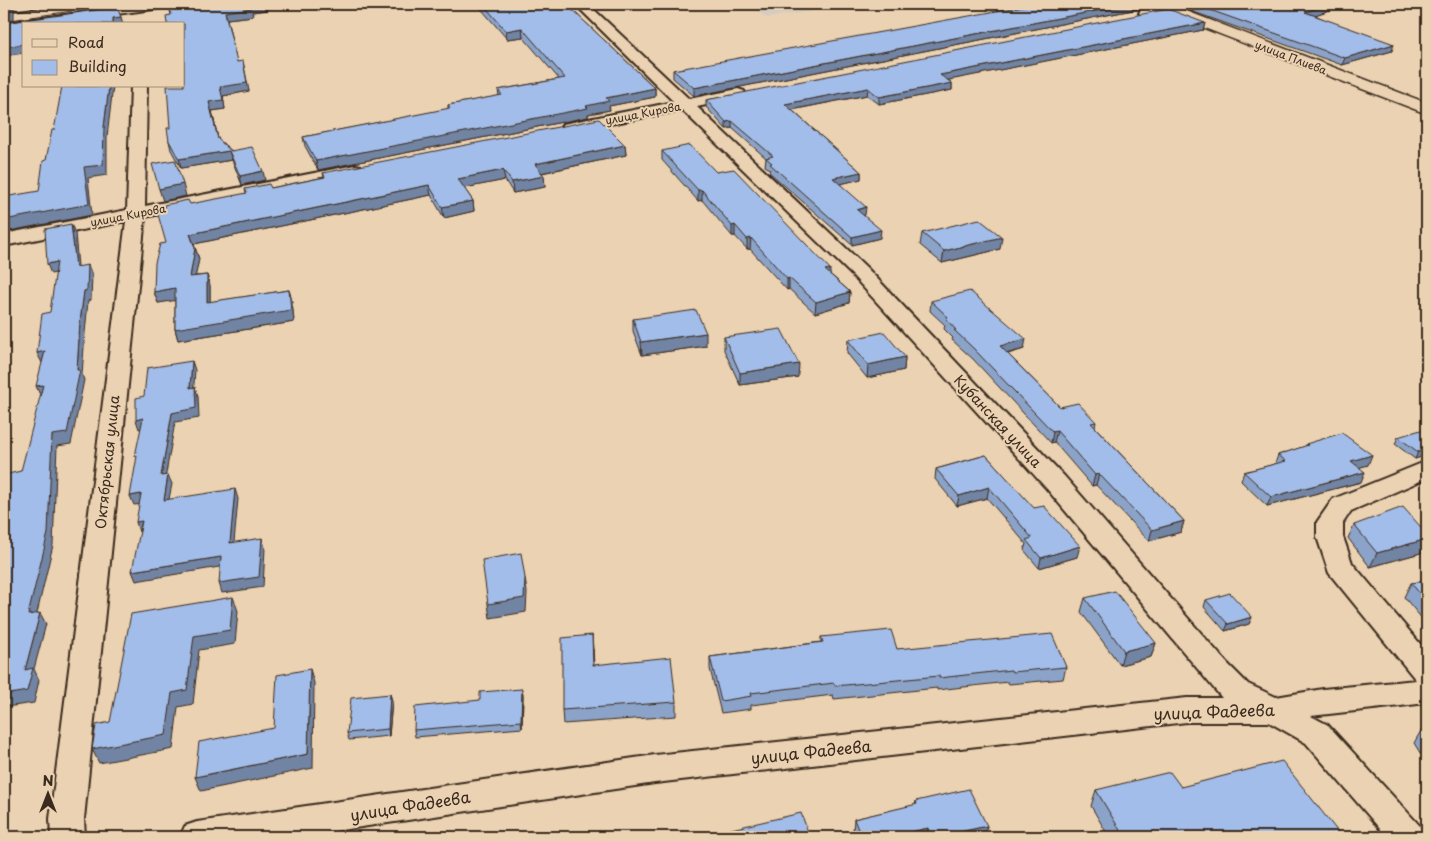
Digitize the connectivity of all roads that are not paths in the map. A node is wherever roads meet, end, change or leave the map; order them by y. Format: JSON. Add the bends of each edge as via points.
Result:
{"nodes":[{"id":1,"x":101,"y":4,"type":"edge"},
{"id":2,"x":161,"y":4,"type":"edge"},
{"id":3,"x":581,"y":4,"type":"edge"},
{"id":4,"x":1194,"y":4,"type":"edge"},
{"id":5,"x":146,"y":5,"type":"edge"},
{"id":6,"x":1162,"y":6,"type":"edge"},
{"id":7,"x":1130,"y":16,"type":"edge"},
{"id":8,"x":4,"y":17,"type":"edge"},
{"id":9,"x":31,"y":22,"type":"edge"},
{"id":10,"x":143,"y":22,"type":"edge"},
{"id":11,"x":22,"y":23,"type":"edge"},
{"id":12,"x":4,"y":26,"type":"edge"},
{"id":13,"x":139,"y":88,"type":"edge"},
{"id":14,"x":754,"y":91,"type":"edge"},
{"id":15,"x":686,"y":104,"type":"junction"},
{"id":16,"x":1427,"y":109,"type":"edge"},
{"id":17,"x":551,"y":131,"type":"edge"},
{"id":18,"x":368,"y":167,"type":"edge"},
{"id":19,"x":136,"y":213,"type":"junction"},
{"id":20,"x":4,"y":240,"type":"edge"},
{"id":21,"x":1427,"y":469,"type":"edge"},
{"id":22,"x":1427,"y":672,"type":"edge"},
{"id":23,"x":1427,"y":691,"type":"edge"},
{"id":24,"x":1274,"y":710,"type":"junction"},
{"id":25,"x":68,"y":837,"type":"edge"},
{"id":26,"x":197,"y":837,"type":"edge"},
{"id":27,"x":1408,"y":837,"type":"edge"}],
"edges":[{"from":1,"to":8,"type":"street"},
{"from":2,"to":5,"type":"street"},
{"from":3,"to":15,"type":"street","name":"Кубанская улица"},
{"from":4,"to":6,"type":"street"},
{"from":5,"to":9,"type":"street"},
{"from":5,"to":10,"type":"street"},
{"from":6,"to":7,"type":"street"},
{"from":6,"to":16,"type":"street","name":"улица Плиева"},
{"from":11,"to":12,"type":"street"},
{"from":13,"to":19,"type":"street","name":"Октябрьская улица"},
{"from":14,"to":15,"type":"street","name":"улица Кирова"},
{"from":15,"to":17,"type":"street","name":"улица Кирова"},
{"from":15,"to":24,"type":"street","name":"Кубанская улица","via":[[866,279],[1056,483],[1237,693]]},
{"from":18,"to":19,"type":"street","name":"улица Кирова"},
{"from":19,"to":20,"type":"street","name":"улица Кирова"},
{"from":19,"to":25,"type":"street","name":"Октябрьская улица","via":[[67,819]]},
{"from":21,"to":22,"type":"street","via":[[1342,505],[1330,522],[1330,537],[1339,566]]},
{"from":23,"to":24,"type":"street","name":"улица Фадеева","via":[[1323,701]]},
{"from":24,"to":26,"type":"street","name":"улица Фадеева","via":[[1187,710],[655,768]]},
{"from":24,"to":27,"type":"street","name":"Кубанская улица","via":[[1317,734]]}]}
